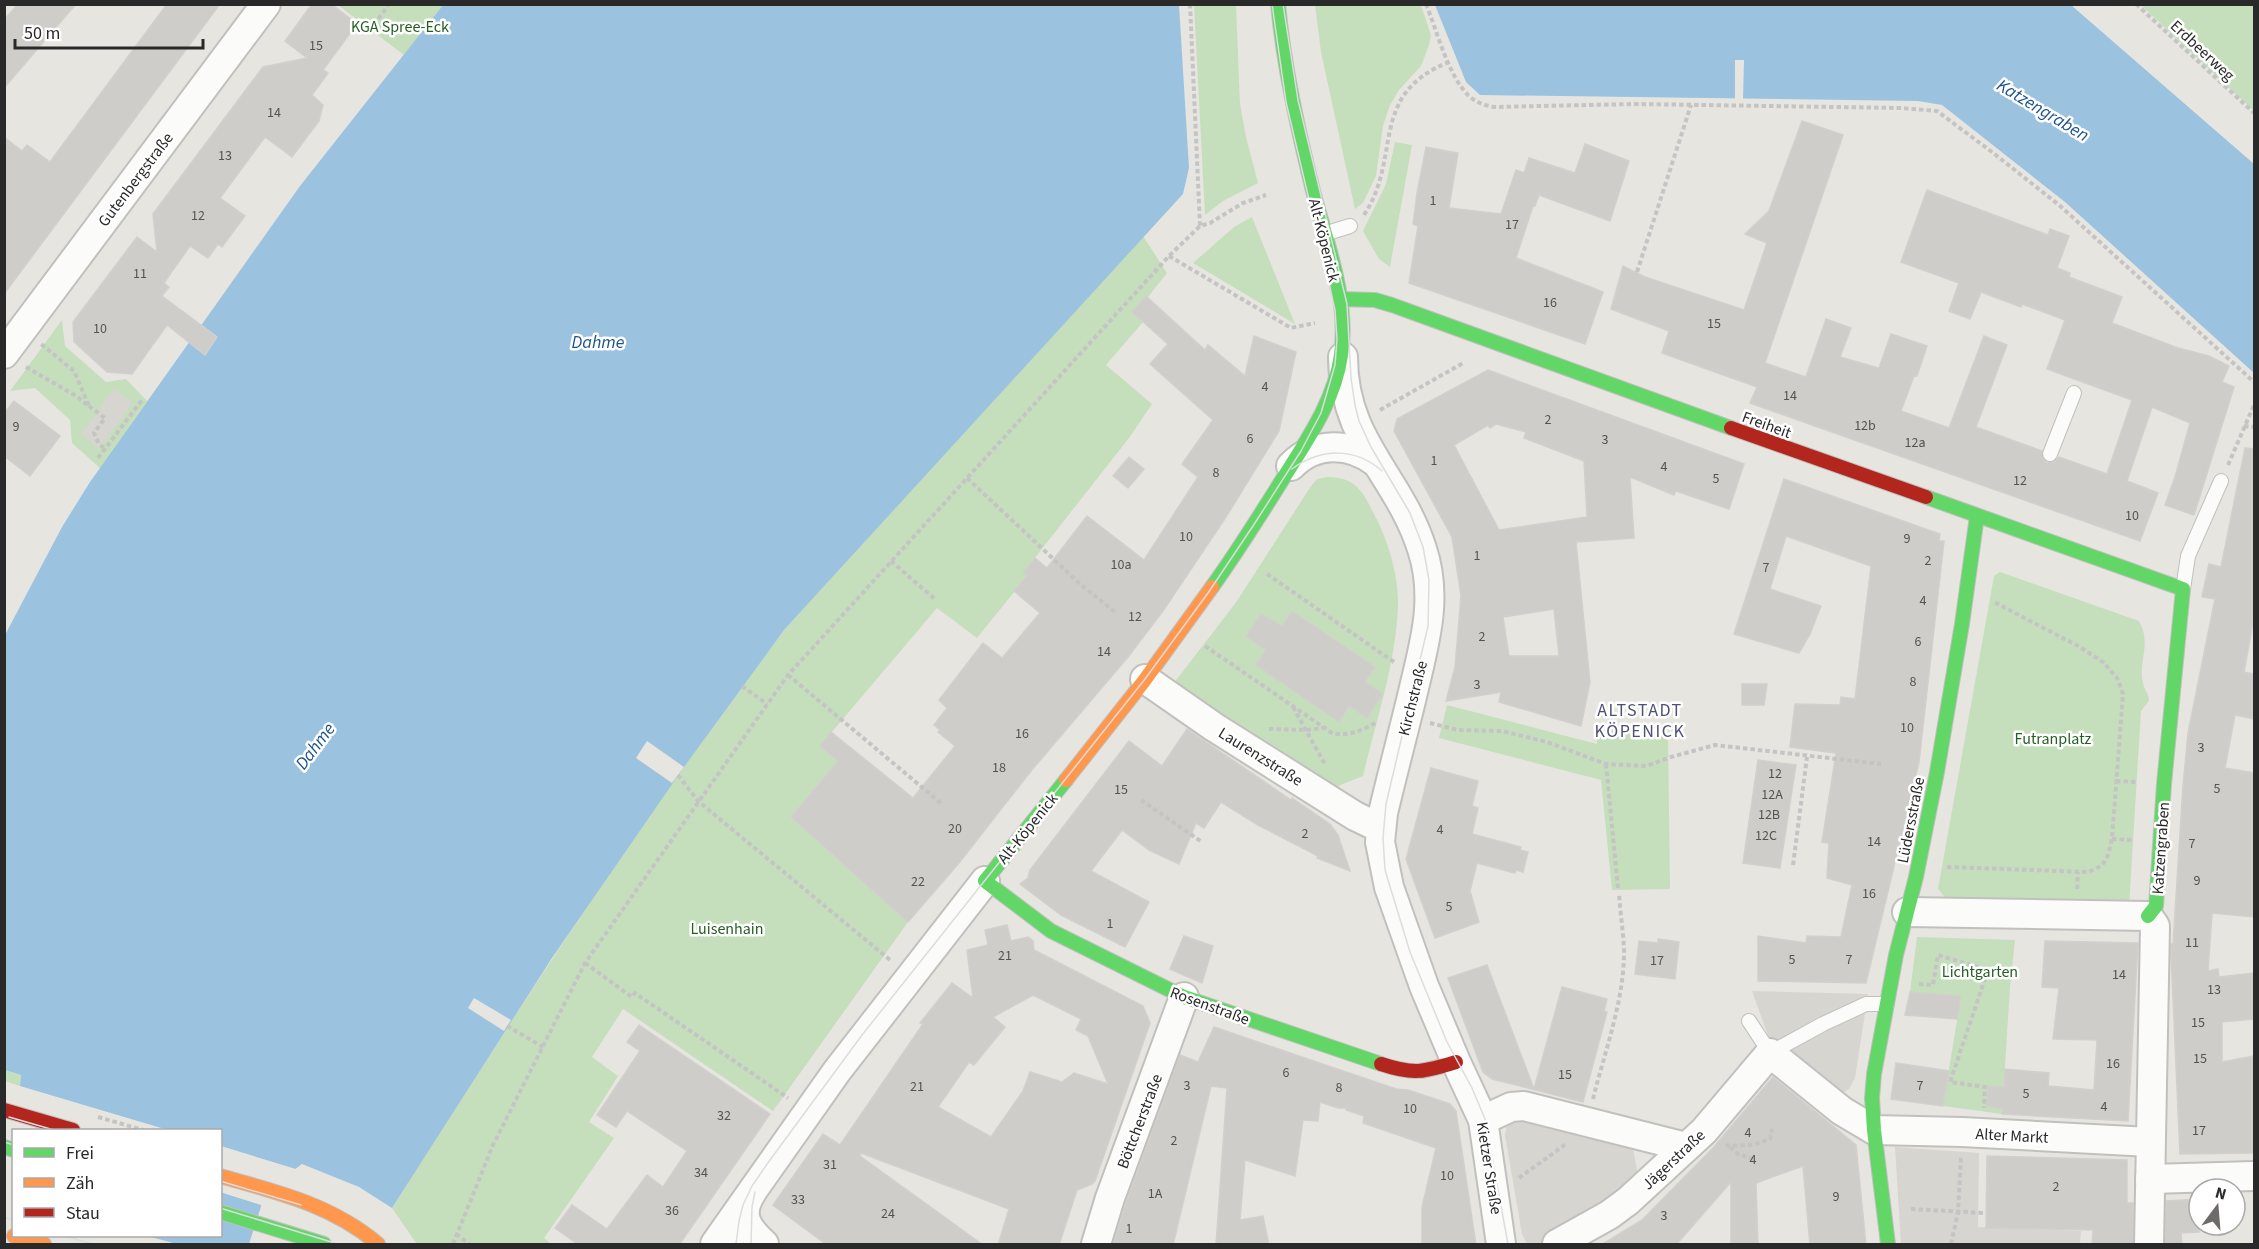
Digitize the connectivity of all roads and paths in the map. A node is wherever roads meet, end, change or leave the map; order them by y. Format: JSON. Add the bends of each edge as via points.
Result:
{"nodes":[{"id":1,"x":266,"y":4,"type":"edge"},
{"id":2,"x":388,"y":4,"type":"edge"},
{"id":3,"x":1190,"y":4,"type":"edge"},
{"id":4,"x":1278,"y":4,"type":"edge"},
{"id":5,"x":1426,"y":4,"type":"edge"},
{"id":6,"x":2136,"y":4,"type":"edge"},
{"id":7,"x":374,"y":25,"type":"dead end"},
{"id":8,"x":1449,"y":62,"type":"junction"},
{"id":9,"x":1691,"y":105,"type":"junction"},
{"id":10,"x":2254,"y":113,"type":"edge"},
{"id":11,"x":1266,"y":195,"type":"dead end"},
{"id":12,"x":1200,"y":226,"type":"junction"},
{"id":13,"x":1350,"y":226,"type":"joint"},
{"id":14,"x":1324,"y":234,"type":"junction"},
{"id":15,"x":1169,"y":256,"type":"junction"},
{"id":16,"x":1637,"y":272,"type":"dead end"},
{"id":17,"x":1340,"y":299,"type":"junction"},
{"id":18,"x":24,"y":330,"type":"junction"},
{"id":19,"x":1343,"y":339,"type":"junction"},
{"id":20,"x":1500,"y":343,"type":"junction"},
{"id":21,"x":4,"y":354,"type":"edge"},
{"id":22,"x":2254,"y":382,"type":"edge"},
{"id":23,"x":2074,"y":393,"type":"dead end"},
{"id":24,"x":142,"y":400,"type":"dead end"},
{"id":25,"x":2254,"y":405,"type":"edge"},
{"id":26,"x":89,"y":406,"type":"junction"},
{"id":27,"x":1355,"y":424,"type":"junction"},
{"id":28,"x":2244,"y":426,"type":"junction"},
{"id":29,"x":2254,"y":427,"type":"edge"},
{"id":30,"x":105,"y":449,"type":"junction"},
{"id":31,"x":2050,"y":454,"type":"dead end"},
{"id":32,"x":98,"y":458,"type":"dead end"},
{"id":33,"x":1377,"y":463,"type":"junction"},
{"id":34,"x":1291,"y":466,"type":"junction"},
{"id":35,"x":967,"y":478,"type":"junction"},
{"id":36,"x":2221,"y":481,"type":"joint"},
{"id":37,"x":1977,"y":516,"type":"junction"},
{"id":38,"x":891,"y":561,"type":"junction"},
{"id":39,"x":1267,"y":574,"type":"dead end"},
{"id":40,"x":1967,"y":588,"type":"junction"},
{"id":41,"x":2183,"y":589,"type":"junction"},
{"id":42,"x":936,"y":600,"type":"dead end"},
{"id":43,"x":1115,"y":612,"type":"dead end"},
{"id":44,"x":1204,"y":646,"type":"dead end"},
{"id":45,"x":1397,"y":664,"type":"dead end"},
{"id":46,"x":788,"y":675,"type":"junction"},
{"id":47,"x":1145,"y":679,"type":"junction"},
{"id":48,"x":742,"y":686,"type":"dead end"},
{"id":49,"x":767,"y":704,"type":"junction"},
{"id":50,"x":1293,"y":706,"type":"junction"},
{"id":51,"x":1396,"y":717,"type":"junction"},
{"id":52,"x":1807,"y":757,"type":"junction"},
{"id":53,"x":1606,"y":764,"type":"junction"},
{"id":54,"x":1881,"y":764,"type":"dead end"},
{"id":55,"x":1327,"y":768,"type":"dead end"},
{"id":56,"x":678,"y":776,"type":"dead end"},
{"id":57,"x":1141,"y":800,"type":"dead end"},
{"id":58,"x":698,"y":801,"type":"junction"},
{"id":59,"x":942,"y":804,"type":"dead end"},
{"id":60,"x":1380,"y":828,"type":"junction"},
{"id":61,"x":1202,"y":842,"type":"dead end"},
{"id":62,"x":1793,"y":865,"type":"dead end"},
{"id":63,"x":1917,"y":866,"type":"junction"},
{"id":64,"x":985,"y":881,"type":"junction"},
{"id":65,"x":1907,"y":912,"type":"junction"},
{"id":66,"x":2148,"y":916,"type":"junction"},
{"id":67,"x":585,"y":963,"type":"junction"},
{"id":68,"x":909,"y":976,"type":"junction"},
{"id":69,"x":1910,"y":983,"type":"dead end"},
{"id":70,"x":1184,"y":997,"type":"junction"},
{"id":71,"x":1887,"y":1004,"type":"junction"},
{"id":72,"x":1749,"y":1021,"type":"dead end"},
{"id":73,"x":507,"y":1026,"type":"dead end"},
{"id":74,"x":543,"y":1047,"type":"junction"},
{"id":75,"x":1770,"y":1053,"type":"junction"},
{"id":76,"x":1456,"y":1062,"type":"junction"},
{"id":77,"x":8,"y":1111,"type":"edge"},
{"id":78,"x":807,"y":1112,"type":"junction"},
{"id":79,"x":1484,"y":1120,"type":"junction"},
{"id":80,"x":1587,"y":1122,"type":"junction"},
{"id":81,"x":1707,"y":1128,"type":"junction"},
{"id":82,"x":66,"y":1129,"type":"edge"},
{"id":83,"x":1772,"y":1129,"type":"dead end"},
{"id":84,"x":1874,"y":1130,"type":"junction"},
{"id":85,"x":1973,"y":1132,"type":"junction"},
{"id":86,"x":2150,"y":1142,"type":"junction"},
{"id":87,"x":1729,"y":1146,"type":"junction"},
{"id":88,"x":1686,"y":1147,"type":"junction"},
{"id":89,"x":1753,"y":1159,"type":"dead end"},
{"id":90,"x":2254,"y":1176,"type":"edge"},
{"id":91,"x":222,"y":1177,"type":"edge"},
{"id":92,"x":2150,"y":1179,"type":"junction"},
{"id":93,"x":756,"y":1185,"type":"junction"},
{"id":94,"x":1493,"y":1186,"type":"junction"},
{"id":95,"x":1883,"y":1209,"type":"junction"},
{"id":96,"x":1958,"y":1212,"type":"junction"},
{"id":97,"x":222,"y":1213,"type":"edge"},
{"id":98,"x":1985,"y":1213,"type":"dead end"},
{"id":99,"x":456,"y":1234,"type":"junction"},
{"id":100,"x":20,"y":1237,"type":"edge"},
{"id":101,"x":44,"y":1245,"type":"edge"},
{"id":102,"x":324,"y":1245,"type":"edge"},
{"id":103,"x":378,"y":1245,"type":"edge"},
{"id":104,"x":453,"y":1245,"type":"edge"},
{"id":105,"x":469,"y":1245,"type":"edge"},
{"id":106,"x":715,"y":1245,"type":"edge"},
{"id":107,"x":736,"y":1245,"type":"edge"},
{"id":108,"x":764,"y":1245,"type":"edge"},
{"id":109,"x":1096,"y":1245,"type":"edge"},
{"id":110,"x":1501,"y":1245,"type":"edge"},
{"id":111,"x":1557,"y":1245,"type":"edge"},
{"id":112,"x":1888,"y":1245,"type":"edge"},
{"id":113,"x":1951,"y":1245,"type":"edge"},
{"id":114,"x":2149,"y":1245,"type":"edge"}],
"edges":[{"from":1,"to":18,"type":"street","name":"Gutenbergstraße"},
{"from":2,"to":7,"type":"path"},
{"from":3,"to":12,"type":"path"},
{"from":4,"to":14,"type":"street","name":"Alt-Köpenick","via":[[1285,71]]},
{"from":5,"to":8,"type":"path"},
{"from":6,"to":10,"type":"path","name":"Erdbeerweg"},
{"from":8,"to":9,"type":"path","via":[[1469,96],[1494,107]]},
{"from":8,"to":13,"type":"path","via":[[1413,82],[1402,96],[1388,132],[1382,176],[1373,201],[1360,220]]},
{"from":9,"to":16,"type":"path"},
{"from":9,"to":22,"type":"path","via":[[1937,111],[2059,205]]},
{"from":11,"to":12,"type":"path"},
{"from":12,"to":15,"type":"path"},
{"from":13,"to":14,"type":"lane"},
{"from":14,"to":17,"type":"street","name":"Alt-Köpenick"},
{"from":15,"to":17,"type":"path","via":[[1291,328],[1314,324]]},
{"from":15,"to":35,"type":"path"},
{"from":17,"to":19,"type":"street","name":"Alt-Köpenick"},
{"from":17,"to":20,"type":"street","name":"Freiheit","via":[[1383,302]]},
{"from":18,"to":21,"type":"street","name":"Gutenbergstraße"},
{"from":18,"to":26,"type":"path","via":[[74,371]]},
{"from":19,"to":27,"type":"street","name":"Kirchstraße","via":[[1344,382]]},
{"from":19,"to":34,"type":"street","name":"Alt-Köpenick","via":[[1339,367],[1327,400]]},
{"from":20,"to":27,"type":"path"},
{"from":20,"to":37,"type":"street","name":"Freiheit"},
{"from":21,"to":26,"type":"path"},
{"from":23,"to":31,"type":"lane"},
{"from":24,"to":30,"type":"path"},
{"from":25,"to":28,"type":"path"},
{"from":26,"to":30,"type":"path","via":[[105,418],[94,433]]},
{"from":27,"to":33,"type":"street","name":"Kirchstraße"},
{"from":28,"to":29,"type":"path"},
{"from":28,"to":36,"type":"path"},
{"from":30,"to":32,"type":"path"},
{"from":33,"to":34,"type":"street","name":"Alt-Köpenick","via":[[1354,450],[1332,447],[1303,455]]},
{"from":33,"to":51,"type":"street","name":"Kirchstraße","via":[[1412,522],[1429,580],[1428,626]]},
{"from":34,"to":47,"type":"street","name":"Alt-Köpenick","via":[[1208,593]]},
{"from":35,"to":38,"type":"path"},
{"from":35,"to":43,"type":"path"},
{"from":36,"to":41,"type":"lane","via":[[2188,556]]},
{"from":37,"to":40,"type":"street","name":"Lüdersstraße"},
{"from":37,"to":41,"type":"street","name":"Freiheit"},
{"from":38,"to":42,"type":"path"},
{"from":38,"to":46,"type":"path"},
{"from":39,"to":45,"type":"path"},
{"from":40,"to":63,"type":"street","name":"Lüdersstraße","via":[[1937,772]]},
{"from":40,"to":63,"type":"path","via":[[2078,646],[2103,663],[2116,678],[2123,694],[2112,839],[2101,868],[2088,872]]},
{"from":41,"to":66,"type":"street","name":"Katzengraben","via":[[2156,906]]},
{"from":44,"to":50,"type":"path"},
{"from":46,"to":49,"type":"path"},
{"from":46,"to":59,"type":"path"},
{"from":47,"to":60,"type":"street","name":"Laurenzstraße","via":[[1214,727]]},
{"from":47,"to":64,"type":"street","name":"Alt-Köpenick"},
{"from":48,"to":49,"type":"path"},
{"from":49,"to":58,"type":"path"},
{"from":50,"to":51,"type":"path","via":[[1332,733],[1343,736]]},
{"from":50,"to":55,"type":"path"},
{"from":51,"to":53,"type":"path","via":[[1458,730],[1502,730]]},
{"from":51,"to":60,"type":"street","name":"Kirchstraße"},
{"from":52,"to":53,"type":"path","via":[[1715,745],[1646,766]]},
{"from":52,"to":54,"type":"path"},
{"from":52,"to":62,"type":"path"},
{"from":53,"to":80,"type":"path","via":[[1624,950],[1617,1004]]},
{"from":56,"to":58,"type":"path"},
{"from":57,"to":61,"type":"path"},
{"from":58,"to":67,"type":"path"},
{"from":58,"to":68,"type":"path"},
{"from":60,"to":76,"type":"street","name":"Kirchstraße","via":[[1389,887],[1410,952]]},
{"from":63,"to":65,"type":"street","name":"Lüdersstraße"},
{"from":64,"to":68,"type":"street","name":"Alt-Köpenick"},
{"from":64,"to":70,"type":"street","name":"Rosenstraße","via":[[1051,931]]},
{"from":65,"to":66,"type":"street"},
{"from":65,"to":71,"type":"street","name":"Lüdersstraße"},
{"from":66,"to":86,"type":"street","name":"Katzengraben","via":[[2156,926]]},
{"from":67,"to":74,"type":"path"},
{"from":67,"to":78,"type":"path"},
{"from":68,"to":78,"type":"street","name":"Alt-Köpenick"},
{"from":69,"to":85,"type":"path","via":[[1933,985],[1938,955],[1988,970],[1950,1082],[1985,1087]]},
{"from":70,"to":76,"type":"street","name":"Rosenstraße","via":[[1402,1071],[1425,1072]]},
{"from":70,"to":109,"type":"street","name":"Böttcherstraße"},
{"from":71,"to":75,"type":"lane","via":[[1866,1004]]},
{"from":71,"to":84,"type":"street","name":"Lüdersstraße","via":[[1872,1098]]},
{"from":72,"to":75,"type":"lane"},
{"from":73,"to":74,"type":"path"},
{"from":74,"to":99,"type":"path","via":[[492,1145]]},
{"from":75,"to":81,"type":"street","name":"Jägerstraße"},
{"from":75,"to":84,"type":"street","name":"Alter Markt","via":[[1842,1111]]},
{"from":76,"to":79,"type":"street","name":"Kietzer Straße"},
{"from":77,"to":82,"type":"street"},
{"from":78,"to":93,"type":"street","name":"Alt-Köpenick"},
{"from":79,"to":80,"type":"street","via":[[1520,1105]]},
{"from":79,"to":94,"type":"street","name":"Kietzer Straße"},
{"from":80,"to":88,"type":"street"},
{"from":80,"to":94,"type":"path","via":[[1582,1133],[1513,1181]]},
{"from":81,"to":87,"type":"path"},
{"from":81,"to":88,"type":"street","name":"Jägerstraße"},
{"from":83,"to":87,"type":"path","via":[[1770,1139],[1753,1145]]},
{"from":84,"to":85,"type":"street","name":"Alter Markt"},
{"from":84,"to":95,"type":"street"},
{"from":85,"to":86,"type":"street","name":"Alter Markt"},
{"from":85,"to":96,"type":"path"},
{"from":86,"to":92,"type":"street","name":"Katzengraben"},
{"from":87,"to":89,"type":"path"},
{"from":88,"to":111,"type":"street","name":"Jägerstraße","via":[[1619,1208]]},
{"from":90,"to":92,"type":"street"},
{"from":91,"to":103,"type":"street","via":[[321,1207],[354,1224]]},
{"from":92,"to":114,"type":"street","name":"Katzengraben"},
{"from":93,"to":106,"type":"street","name":"Alt-Köpenick"},
{"from":93,"to":107,"type":"lane","name":"Alt-Köpenick","via":[[741,1210]]},
{"from":93,"to":108,"type":"street","via":[[744,1213],[751,1230]]},
{"from":94,"to":110,"type":"street","name":"Kietzer Straße"},
{"from":95,"to":96,"type":"path"},
{"from":95,"to":112,"type":"street"},
{"from":96,"to":98,"type":"path"},
{"from":96,"to":113,"type":"path"},
{"from":97,"to":102,"type":"street"},
{"from":99,"to":104,"type":"path"},
{"from":99,"to":105,"type":"path"},
{"from":100,"to":101,"type":"street"}]}
